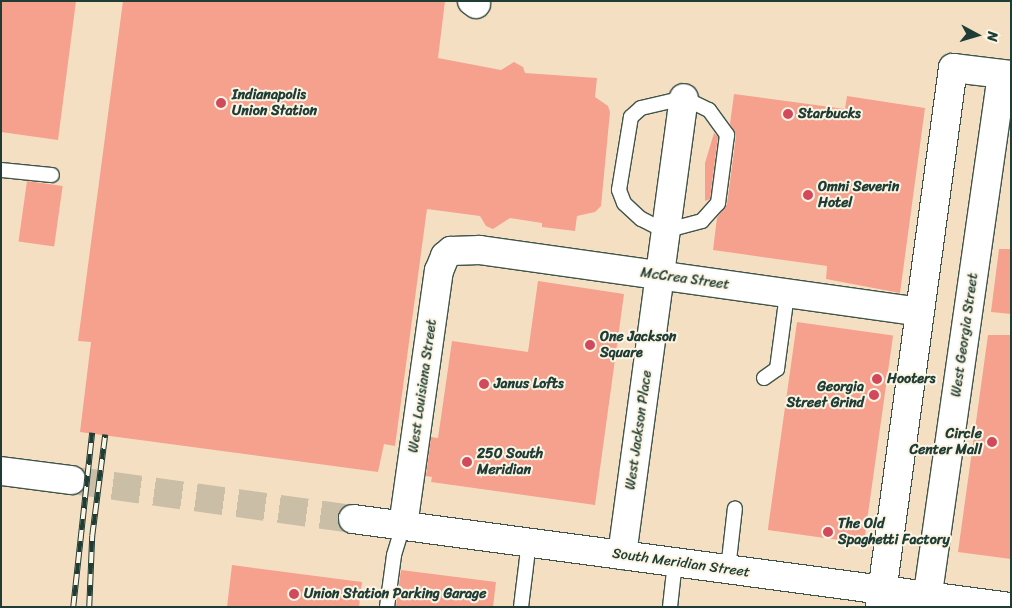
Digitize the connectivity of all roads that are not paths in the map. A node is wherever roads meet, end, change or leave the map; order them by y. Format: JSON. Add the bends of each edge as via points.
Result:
{"nodes":[{"id":1,"x":1006,"y":75,"type":"edge"},
{"id":2,"x":684,"y":98,"type":"junction"},
{"id":3,"x":1,"y":170,"type":"edge"},
{"id":4,"x":52,"y":175,"type":"dead end"},
{"id":5,"x":666,"y":231,"type":"junction"},
{"id":6,"x":451,"y":251,"type":"joint"},
{"id":7,"x":660,"y":276,"type":"junction"},
{"id":8,"x":786,"y":294,"type":"junction"},
{"id":9,"x":920,"y":312,"type":"junction"},
{"id":10,"x":764,"y":378,"type":"dead end"},
{"id":11,"x":1,"y":471,"type":"edge"},
{"id":12,"x":71,"y":480,"type":"tunnel mouth"},
{"id":13,"x":735,"y":508,"type":"dead end"},
{"id":14,"x":353,"y":519,"type":"tunnel mouth"},
{"id":15,"x":403,"y":526,"type":"junction"},
{"id":16,"x":529,"y":542,"type":"junction"},
{"id":17,"x":622,"y":555,"type":"junction"},
{"id":18,"x":675,"y":562,"type":"junction"},
{"id":19,"x":728,"y":569,"type":"junction"},
{"id":20,"x":881,"y":598,"type":"edge"},
{"id":21,"x":927,"y":601,"type":"edge"},
{"id":22,"x":387,"y":607,"type":"edge"},
{"id":23,"x":520,"y":607,"type":"edge"},
{"id":24,"x":670,"y":607,"type":"edge"},
{"id":25,"x":1010,"y":607,"type":"edge"}],
"edges":[{"from":1,"to":9,"type":"street","via":[[953,68]]},
{"from":1,"to":21,"type":"street","name":"West Georgia Street"},
{"from":2,"to":5,"type":"street","name":"West Jackson Place"},
{"from":2,"to":5,"type":"lane","via":[[709,110],[726,135],[718,203],[702,221]]},
{"from":2,"to":5,"type":"lane","via":[[649,104],[631,117],[619,190],[624,203],[640,219]]},
{"from":3,"to":4,"type":"lane"},
{"from":5,"to":7,"type":"street","name":"West Jackson Place"},
{"from":6,"to":7,"type":"street","name":"McCrea Street","via":[[480,250]]},
{"from":6,"to":15,"type":"street","name":"West Louisiana Street","via":[[439,270]]},
{"from":7,"to":8,"type":"street","name":"McCrea Street"},
{"from":7,"to":17,"type":"street","name":"West Jackson Place"},
{"from":8,"to":9,"type":"street","name":"McCrea Street"},
{"from":8,"to":10,"type":"lane","via":[[777,368]]},
{"from":9,"to":20,"type":"street"},
{"from":11,"to":12,"type":"street"},
{"from":13,"to":19,"type":"lane"},
{"from":14,"to":15,"type":"street","name":"South Meridian Street"},
{"from":15,"to":16,"type":"street","name":"South Meridian Street"},
{"from":15,"to":22,"type":"lane","via":[[394,555]]},
{"from":16,"to":17,"type":"street","name":"South Meridian Street"},
{"from":16,"to":23,"type":"lane"},
{"from":17,"to":18,"type":"street","name":"South Meridian Street"},
{"from":18,"to":19,"type":"street","name":"South Meridian Street"},
{"from":18,"to":24,"type":"lane"},
{"from":19,"to":20,"type":"street","name":"South Meridian Street"},
{"from":20,"to":21,"type":"street","name":"South Meridian Street"},
{"from":21,"to":25,"type":"street","name":"South Meridian Street"}]}
